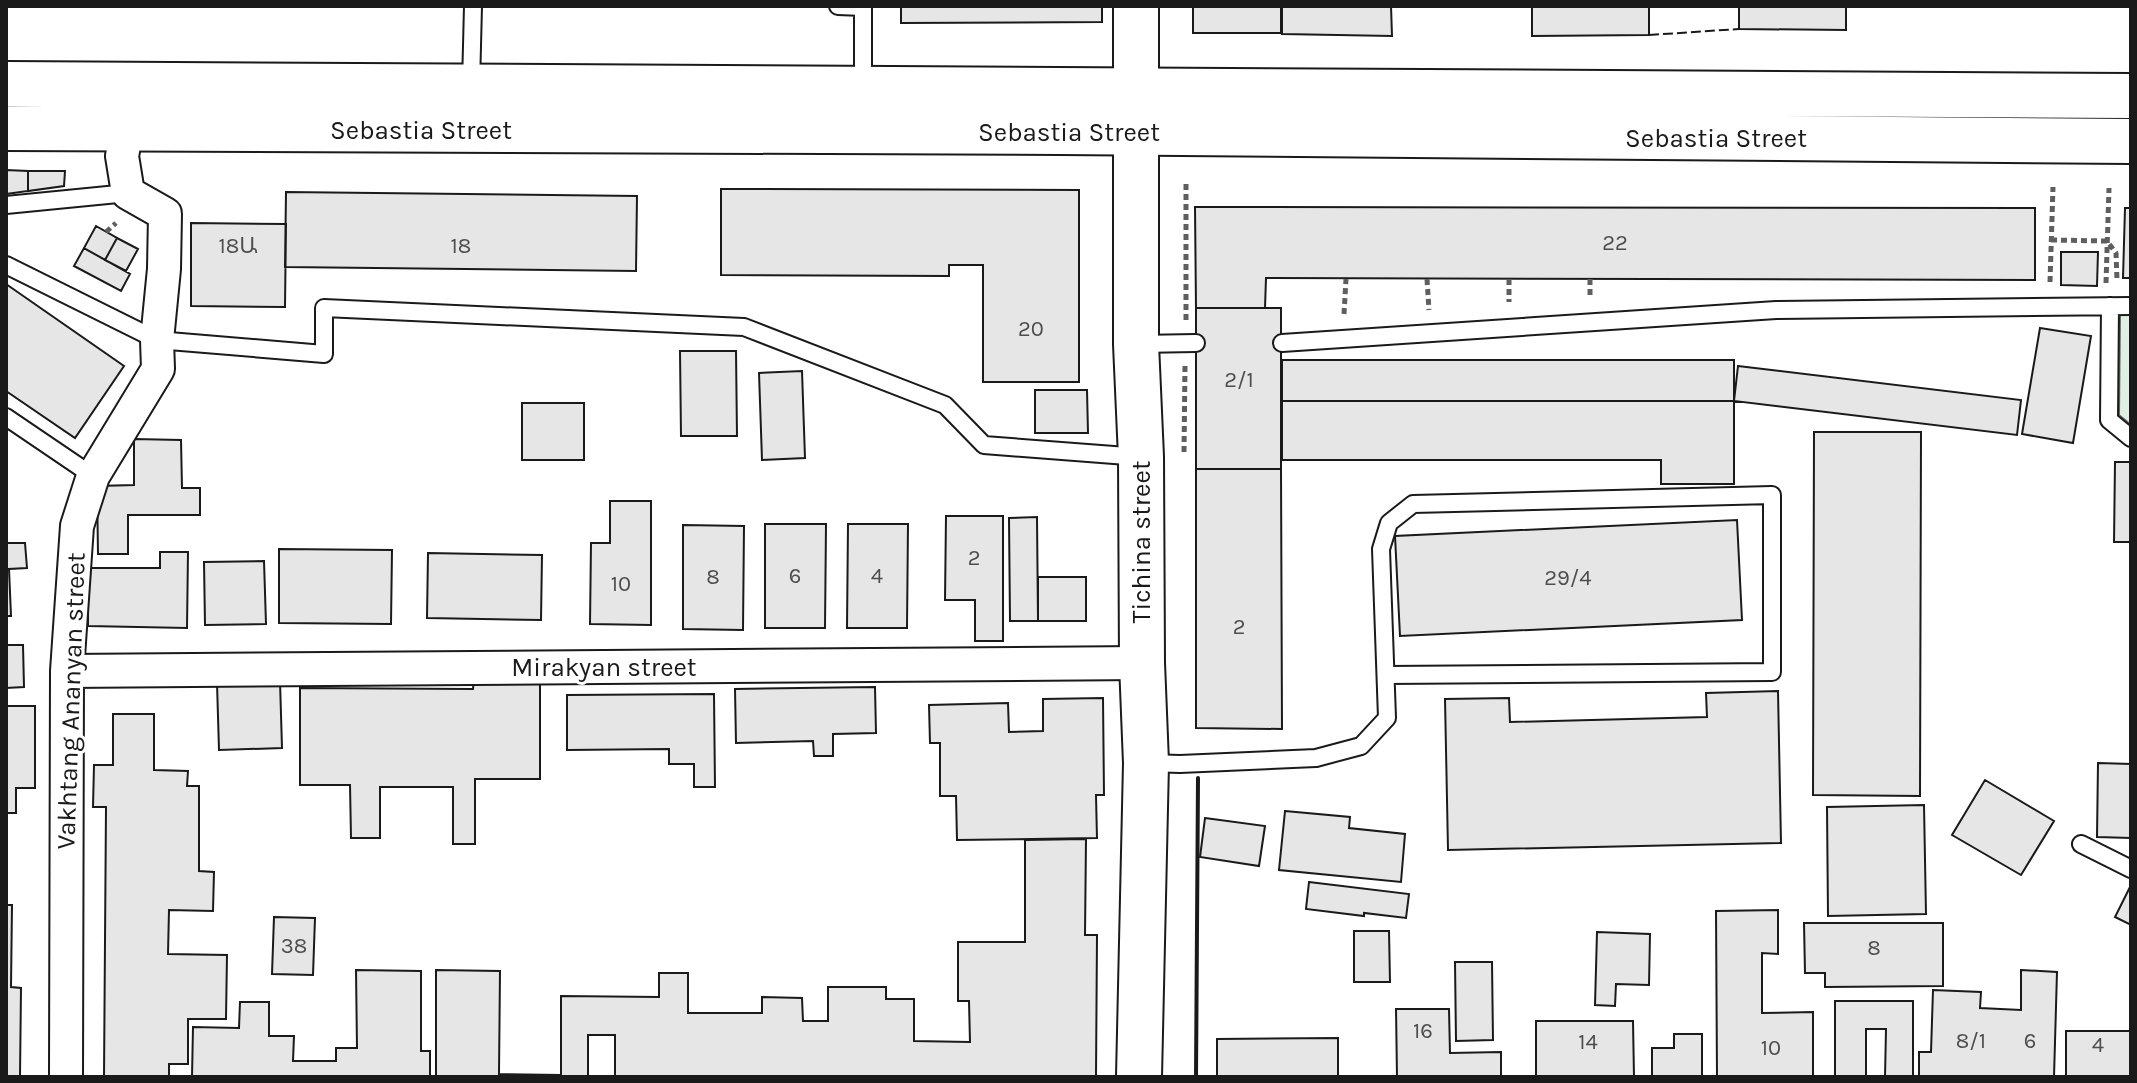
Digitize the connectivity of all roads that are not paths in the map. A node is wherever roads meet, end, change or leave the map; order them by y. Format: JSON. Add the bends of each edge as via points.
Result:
{"nodes":[{"id":1,"x":473,"y":6,"type":"edge"},
{"id":2,"x":838,"y":6,"type":"edge"},
{"id":3,"x":863,"y":6,"type":"edge"},
{"id":4,"x":1136,"y":6,"type":"edge"},
{"id":5,"x":6,"y":84,"type":"edge"},
{"id":6,"x":471,"y":87,"type":"junction"},
{"id":7,"x":863,"y":89,"type":"junction"},
{"id":8,"x":2131,"y":96,"type":"edge"},
{"id":9,"x":1135,"y":111,"type":"junction"},
{"id":10,"x":6,"y":128,"type":"edge"},
{"id":11,"x":127,"y":129,"type":"junction"},
{"id":12,"x":2131,"y":141,"type":"edge"},
{"id":13,"x":128,"y":193,"type":"junction"},
{"id":14,"x":6,"y":205,"type":"edge"},
{"id":15,"x":6,"y":265,"type":"edge"},
{"id":16,"x":2108,"y":306,"type":"junction"},
{"id":17,"x":2131,"y":306,"type":"edge"},
{"id":18,"x":157,"y":340,"type":"junction"},
{"id":19,"x":1196,"y":343,"type":"dead end"},
{"id":20,"x":1282,"y":343,"type":"dead end"},
{"id":21,"x":1136,"y":344,"type":"junction"},
{"id":22,"x":6,"y":417,"type":"edge"},
{"id":23,"x":2131,"y":438,"type":"edge"},
{"id":24,"x":1141,"y":457,"type":"junction"},
{"id":25,"x":93,"y":476,"type":"junction"},
{"id":26,"x":1142,"y":663,"type":"junction"},
{"id":27,"x":67,"y":671,"type":"junction"},
{"id":28,"x":1386,"y":675,"type":"junction"},
{"id":29,"x":1146,"y":763,"type":"junction"},
{"id":30,"x":2081,"y":844,"type":"dead end"},
{"id":31,"x":2131,"y":869,"type":"edge"},
{"id":32,"x":66,"y":1077,"type":"edge"},
{"id":33,"x":1139,"y":1077,"type":"edge"}],
"edges":[{"from":1,"to":6,"type":"lane"},
{"from":2,"to":3,"type":"lane"},
{"from":3,"to":7,"type":"lane"},
{"from":4,"to":9,"type":"main road","name":"Tichina street"},
{"from":5,"to":6,"type":"main road","name":"Sebastia Street"},
{"from":6,"to":7,"type":"main road","name":"Sebastia Street"},
{"from":7,"to":9,"type":"main road","name":"Sebastia Street"},
{"from":8,"to":9,"type":"main road","name":"Sebastia Street"},
{"from":9,"to":11,"type":"main road","name":"Sebastia Street"},
{"from":9,"to":12,"type":"main road","name":"Sebastia Street"},
{"from":9,"to":21,"type":"main road","name":"Tichina street"},
{"from":10,"to":11,"type":"main road","name":"Sebastia Street"},
{"from":11,"to":13,"type":"street","via":[[122,156]]},
{"from":13,"to":14,"type":"lane"},
{"from":13,"to":18,"type":"street","name":"Vakhtang Ananyan street","via":[[165,214]]},
{"from":15,"to":18,"type":"lane"},
{"from":16,"to":17,"type":"lane"},
{"from":16,"to":20,"type":"lane","via":[[1776,310]]},
{"from":16,"to":23,"type":"lane","via":[[2109,420]]},
{"from":18,"to":24,"type":"lane","via":[[324,354],[324,308],[744,327],[945,405],[984,445]]},
{"from":18,"to":25,"type":"street","name":"Vakhtang Ananyan street","via":[[158,369]]},
{"from":19,"to":21,"type":"lane"},
{"from":21,"to":24,"type":"main road","name":"Tichina street"},
{"from":22,"to":25,"type":"lane"},
{"from":24,"to":26,"type":"main road","name":"Tichina street"},
{"from":25,"to":27,"type":"street","name":"Vakhtang Ananyan street","via":[[77,526]]},
{"from":26,"to":27,"type":"street","name":"Mirakyan street"},
{"from":26,"to":29,"type":"main road","name":"Tichina street"},
{"from":27,"to":32,"type":"street","name":"Vakhtang Ananyan street"},
{"from":28,"to":28,"type":"lane","via":[[1772,672],[1772,495],[1413,504],[1389,523],[1381,549]]},
{"from":28,"to":29,"type":"lane","via":[[1387,718],[1361,746],[1316,758]]},
{"from":29,"to":33,"type":"main road","name":"Tichina street"},
{"from":30,"to":31,"type":"lane"}]}
